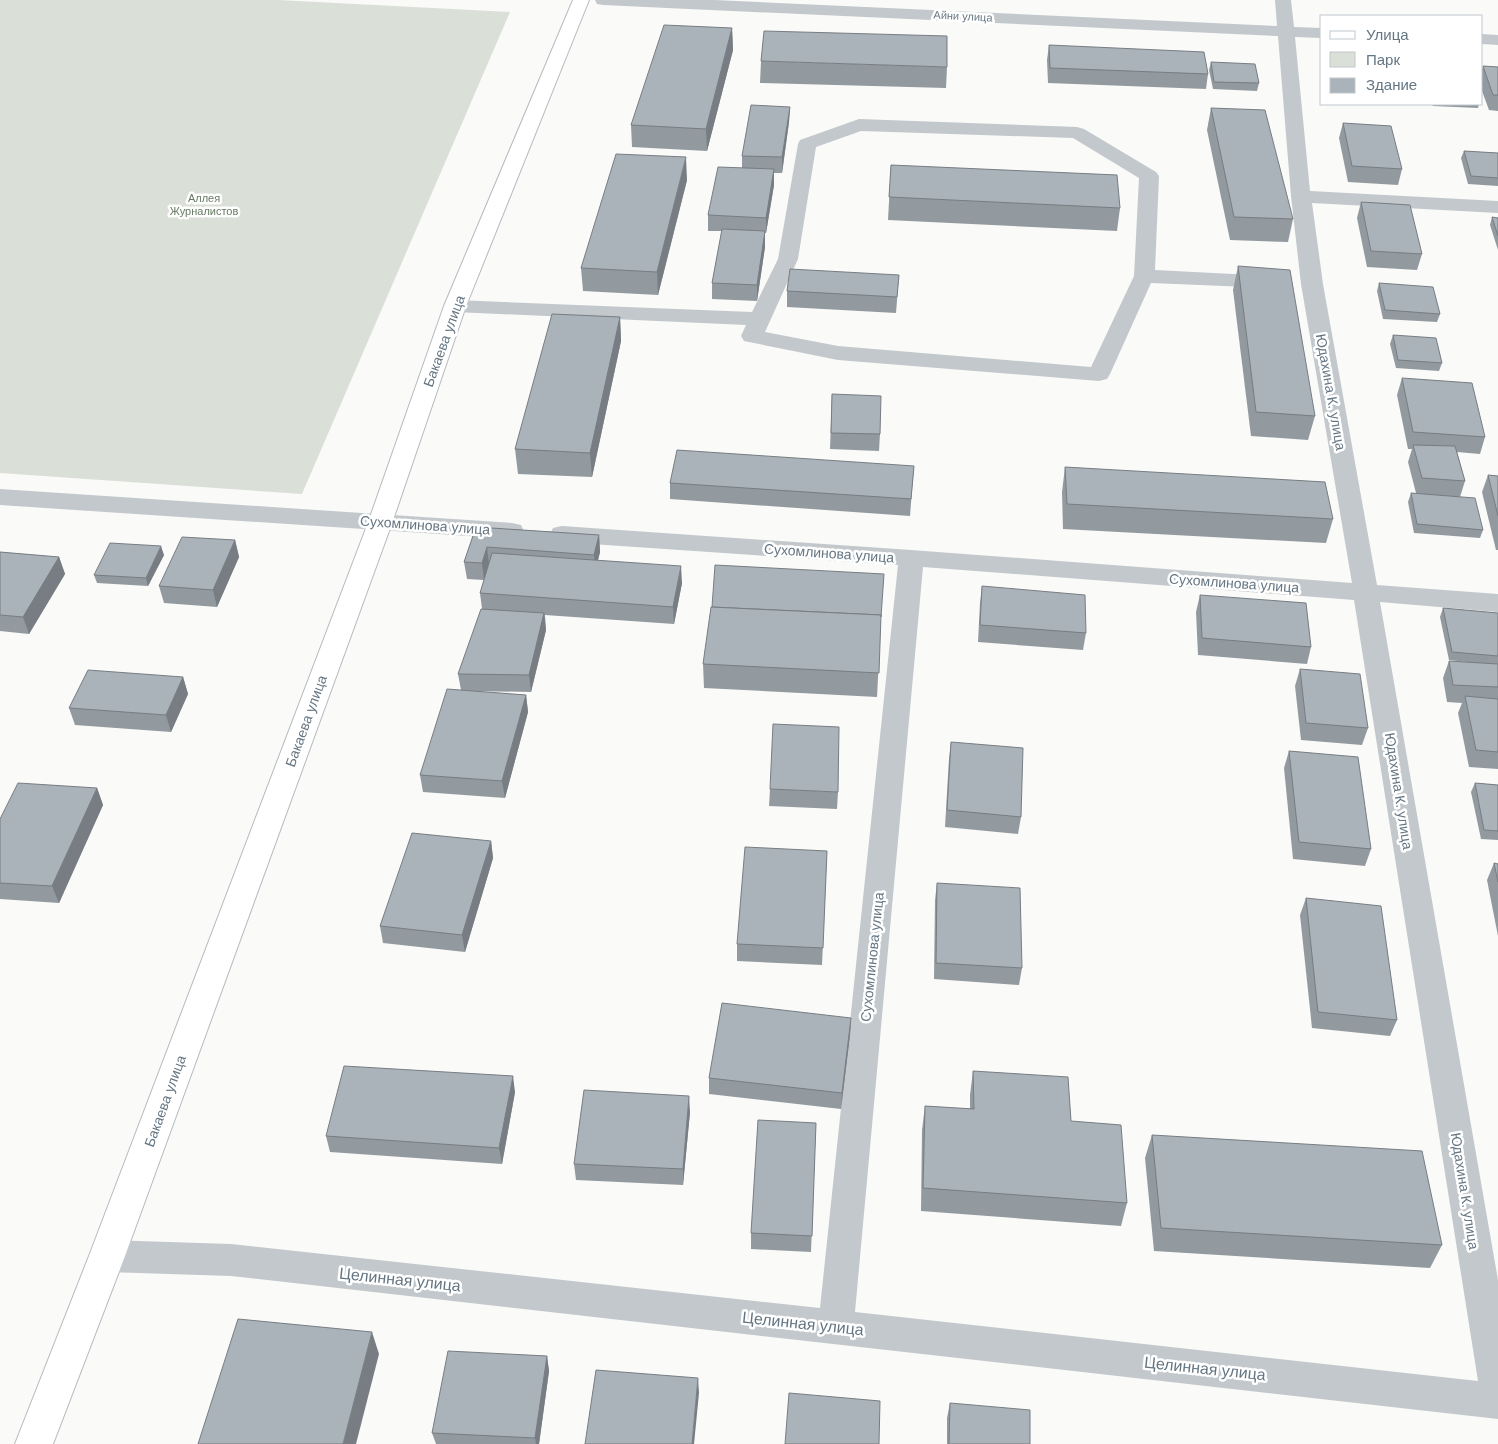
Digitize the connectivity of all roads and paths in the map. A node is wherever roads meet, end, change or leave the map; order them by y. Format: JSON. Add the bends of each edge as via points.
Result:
{"nodes":[{"id":1,"x":581,"y":0,"type":"edge"},
{"id":2,"x":603,"y":0,"type":"edge"},
{"id":3,"x":1283,"y":0,"type":"edge"},
{"id":4,"x":1287,"y":31,"type":"junction"},
{"id":5,"x":1320,"y":33,"type":"edge"},
{"id":6,"x":1483,"y":39,"type":"edge"},
{"id":7,"x":1498,"y":40,"type":"edge"},
{"id":8,"x":1301,"y":196,"type":"junction"},
{"id":9,"x":1498,"y":207,"type":"edge"},
{"id":10,"x":1144,"y":276,"type":"junction"},
{"id":11,"x":1312,"y":284,"type":"junction"},
{"id":12,"x":456,"y":306,"type":"junction"},
{"id":13,"x":760,"y":319,"type":"junction"},
{"id":14,"x":0,"y":497,"type":"edge"},
{"id":15,"x":380,"y":523,"type":"junction"},
{"id":16,"x":910,"y":558,"type":"junction"},
{"id":17,"x":1366,"y":593,"type":"junction"},
{"id":18,"x":1498,"y":603,"type":"edge"},
{"id":19,"x":107,"y":1256,"type":"junction"},
{"id":20,"x":836,"y":1326,"type":"junction"},
{"id":21,"x":1498,"y":1387,"type":"edge"},
{"id":22,"x":1498,"y":1401,"type":"edge"},
{"id":23,"x":34,"y":1444,"type":"edge"}],
"edges":[{"from":1,"to":12,"type":"main road","name":"Бакаева улица"},
{"from":2,"to":4,"type":"street","name":"Айни улица"},
{"from":3,"to":4,"type":"street","name":"Юдахина К. улица"},
{"from":4,"to":5,"type":"street","name":"Айни улица"},
{"from":4,"to":8,"type":"street","name":"Юдахина К. улица"},
{"from":6,"to":7,"type":"street"},
{"from":8,"to":9,"type":"street"},
{"from":8,"to":11,"type":"street","name":"Юдахина К. улица"},
{"from":10,"to":11,"type":"street"},
{"from":10,"to":13,"type":"street","via":[[1099,374],[838,353],[752,336]]},
{"from":10,"to":13,"type":"street","via":[[1149,176],[1077,133],[859,125],[807,144],[788,259]]},
{"from":11,"to":17,"type":"street","name":"Юдахина К. улица"},
{"from":12,"to":13,"type":"street"},
{"from":12,"to":15,"type":"main road","name":"Бакаева улица"},
{"from":14,"to":15,"type":"street","name":"Сухомлинова улица"},
{"from":15,"to":16,"type":"street","name":"Сухомлинова улица"},
{"from":15,"to":19,"type":"main road","name":"Бакаева улица"},
{"from":16,"to":17,"type":"street","name":"Сухомлинова улица"},
{"from":16,"to":20,"type":"street","name":"Сухомлинова улица"},
{"from":17,"to":18,"type":"street","name":"Сухомлинова улица"},
{"from":17,"to":21,"type":"street","name":"Юдахина К. улица"},
{"from":19,"to":20,"type":"street","name":"Целинная улица","via":[[231,1260]]},
{"from":19,"to":23,"type":"main road","name":"Бакаева улица"},
{"from":20,"to":22,"type":"street","name":"Целинная улица"}]}
